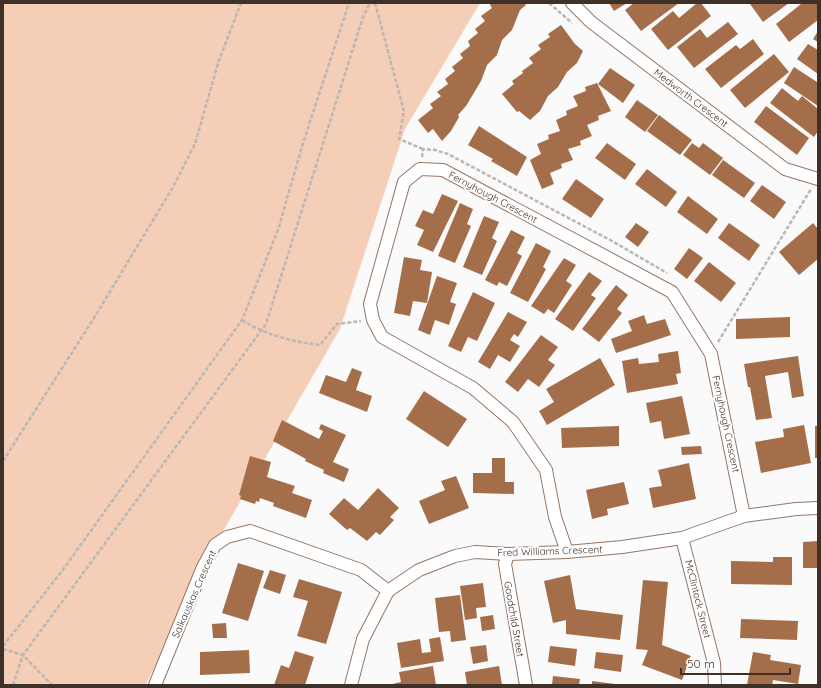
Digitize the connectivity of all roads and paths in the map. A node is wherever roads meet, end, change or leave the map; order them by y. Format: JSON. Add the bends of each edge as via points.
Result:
{"nodes":[{"id":1,"x":241,"y":3,"type":"edge"},
{"id":2,"x":349,"y":3,"type":"edge"},
{"id":3,"x":370,"y":3,"type":"edge"},
{"id":4,"x":375,"y":3,"type":"edge"},
{"id":5,"x":572,"y":3,"type":"edge"},
{"id":6,"x":423,"y":149,"type":"dead end"},
{"id":7,"x":815,"y":184,"type":"edge"},
{"id":8,"x":242,"y":320,"type":"junction"},
{"id":9,"x":373,"y":320,"type":"junction"},
{"id":10,"x":262,"y":330,"type":"junction"},
{"id":11,"x":711,"y":354,"type":"junction"},
{"id":12,"x":3,"y":461,"type":"edge"},
{"id":13,"x":818,"y":508,"type":"edge"},
{"id":14,"x":744,"y":516,"type":"junction"},
{"id":15,"x":682,"y":538,"type":"junction"},
{"id":16,"x":567,"y":552,"type":"junction"},
{"id":17,"x":508,"y":554,"type":"junction"},
{"id":18,"x":388,"y":592,"type":"junction"},
{"id":19,"x":3,"y":647,"type":"edge"},
{"id":20,"x":23,"y":655,"type":"junction"},
{"id":21,"x":13,"y":685,"type":"edge"},
{"id":22,"x":52,"y":685,"type":"edge"},
{"id":23,"x":155,"y":685,"type":"edge"},
{"id":24,"x":351,"y":685,"type":"edge"},
{"id":25,"x":526,"y":685,"type":"edge"},
{"id":26,"x":716,"y":685,"type":"edge"}],
"edges":[{"from":1,"to":12,"type":"path","via":[[218,63],[194,144],[173,187]]},
{"from":2,"to":8,"type":"path","via":[[303,143],[278,230]]},
{"from":3,"to":10,"type":"path","via":[[363,17]]},
{"from":4,"to":6,"type":"path","via":[[404,111],[399,139]]},
{"from":5,"to":7,"type":"street","name":"Medworth Crescent","via":[[591,22],[785,168]]},
{"from":7,"to":11,"type":"path"},
{"from":8,"to":10,"type":"path"},
{"from":8,"to":19,"type":"path","via":[[62,571]]},
{"from":9,"to":10,"type":"path","via":[[337,324],[320,345],[301,343]]},
{"from":9,"to":11,"type":"street","name":"Fernyhough Crescent","via":[[370,304],[404,182],[420,170],[444,170],[672,292]]},
{"from":9,"to":16,"type":"street","name":"Fernyhough Crescent","via":[[382,337],[473,388],[513,422],[546,470],[555,517]]},
{"from":10,"to":20,"type":"path"},
{"from":11,"to":14,"type":"street","name":"Fernyhough Crescent"},
{"from":13,"to":14,"type":"street","name":"Fred Williams Crescent","via":[[796,508]]},
{"from":14,"to":15,"type":"street","name":"Fred Williams Crescent"},
{"from":15,"to":16,"type":"street","name":"Fred Williams Crescent"},
{"from":15,"to":26,"type":"street","name":"McClintock Street","via":[[714,663]]},
{"from":16,"to":17,"type":"street","name":"Fred Williams Crescent"},
{"from":17,"to":18,"type":"street","name":"Fred Williams Crescent","via":[[476,552],[455,556],[419,570]]},
{"from":17,"to":25,"type":"street","name":"Goodchild Street","via":[[505,564]]},
{"from":18,"to":23,"type":"street","name":"Salkauskas Crescent","via":[[361,570],[250,531],[227,537],[215,545],[204,567]]},
{"from":18,"to":24,"type":"street","name":"Fred Williams Crescent","via":[[363,638]]},
{"from":19,"to":20,"type":"path"},
{"from":20,"to":21,"type":"path"},
{"from":20,"to":22,"type":"path"}]}
